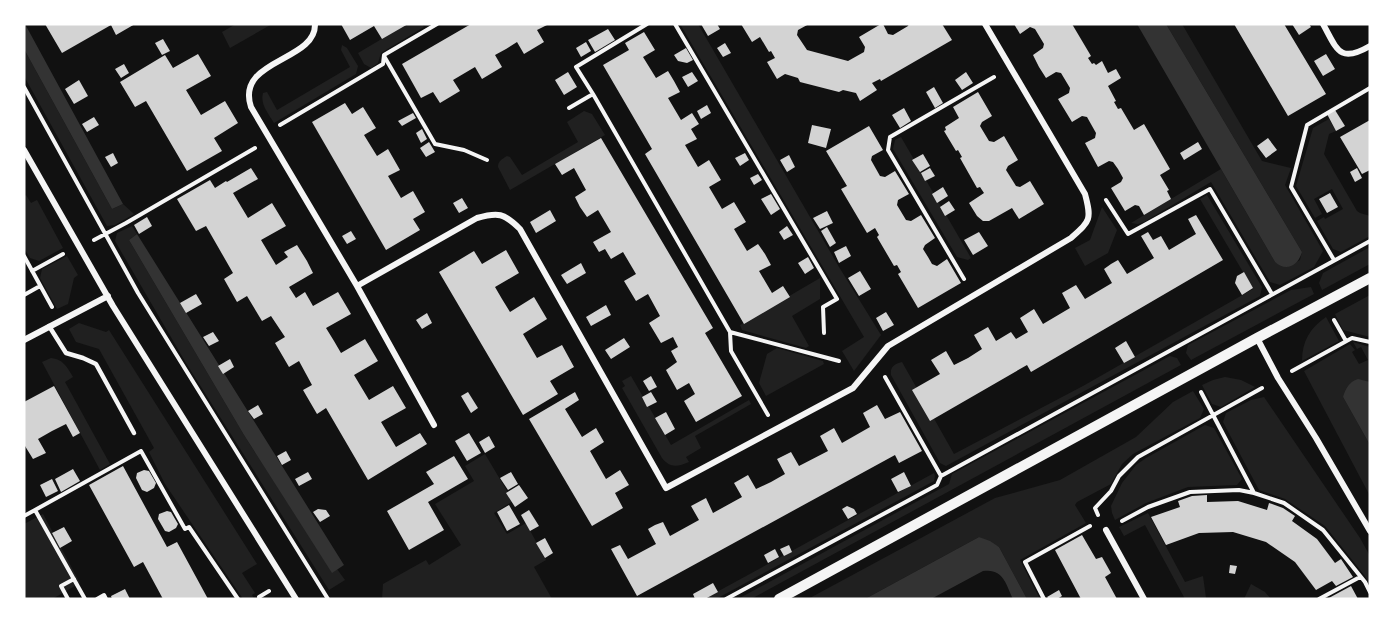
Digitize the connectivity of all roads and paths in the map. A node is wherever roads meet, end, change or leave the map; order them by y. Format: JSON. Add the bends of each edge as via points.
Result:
{"nodes":[{"id":1,"x":315,"y":24,"type":"edge"},
{"id":2,"x":437,"y":24,"type":"edge"},
{"id":3,"x":647,"y":24,"type":"edge"},
{"id":4,"x":675,"y":24,"type":"edge"},
{"id":5,"x":985,"y":24,"type":"edge"},
{"id":6,"x":1323,"y":24,"type":"edge"},
{"id":7,"x":1370,"y":46,"type":"edge"},
{"id":8,"x":384,"y":55,"type":"junction"},
{"id":9,"x":1010,"y":68,"type":"junction"},
{"id":10,"x":24,"y":87,"type":"edge"},
{"id":11,"x":1370,"y":88,"type":"edge"},
{"id":12,"x":593,"y":94,"type":"junction"},
{"id":13,"x":569,"y":108,"type":"dead end"},
{"id":14,"x":266,"y":132,"type":"junction"},
{"id":15,"x":270,"y":139,"type":"junction"},
{"id":16,"x":24,"y":150,"type":"edge"},
{"id":17,"x":487,"y":160,"type":"dead end"},
{"id":18,"x":1089,"y":209,"type":"junction"},
{"id":19,"x":105,"y":234,"type":"junction"},
{"id":20,"x":1370,"y":241,"type":"edge"},
{"id":21,"x":79,"y":245,"type":"junction"},
{"id":22,"x":24,"y":256,"type":"edge"},
{"id":23,"x":1334,"y":260,"type":"junction"},
{"id":24,"x":32,"y":271,"type":"junction"},
{"id":25,"x":1370,"y":278,"type":"edge"},
{"id":26,"x":40,"y":286,"type":"junction"},
{"id":27,"x":357,"y":286,"type":"junction"},
{"id":28,"x":1272,"y":294,"type":"junction"},
{"id":29,"x":24,"y":295,"type":"edge"},
{"id":30,"x":108,"y":296,"type":"junction"},
{"id":31,"x":974,"y":296,"type":"junction"},
{"id":32,"x":59,"y":321,"type":"junction"},
{"id":33,"x":49,"y":326,"type":"junction"},
{"id":34,"x":730,"y":332,"type":"junction"},
{"id":35,"x":824,"y":333,"type":"dead end"},
{"id":36,"x":1257,"y":338,"type":"junction"},
{"id":37,"x":24,"y":340,"type":"edge"},
{"id":38,"x":1370,"y":342,"type":"edge"},
{"id":39,"x":1177,"y":346,"type":"junction"},
{"id":40,"x":839,"y":361,"type":"dead end"},
{"id":41,"x":876,"y":361,"type":"junction"},
{"id":42,"x":1191,"y":374,"type":"junction"},
{"id":43,"x":1278,"y":378,"type":"junction"},
{"id":44,"x":1213,"y":416,"type":"junction"},
{"id":45,"x":434,"y":425,"type":"dead end"},
{"id":46,"x":776,"y":429,"type":"junction"},
{"id":47,"x":134,"y":434,"type":"joint"},
{"id":48,"x":141,"y":451,"type":"junction"},
{"id":49,"x":941,"y":476,"type":"junction"},
{"id":50,"x":1254,"y":493,"type":"junction"},
{"id":51,"x":35,"y":510,"type":"junction"},
{"id":52,"x":24,"y":516,"type":"edge"},
{"id":53,"x":1101,"y":520,"type":"junction"},
{"id":54,"x":1106,"y":530,"type":"junction"},
{"id":55,"x":1370,"y":531,"type":"edge"},
{"id":56,"x":1360,"y":577,"type":"junction"},
{"id":57,"x":74,"y":579,"type":"junction"},
{"id":58,"x":268,"y":591,"type":"dead end"},
{"id":59,"x":1370,"y":592,"type":"edge"},
{"id":60,"x":68,"y":599,"type":"edge"},
{"id":61,"x":85,"y":599,"type":"edge"},
{"id":62,"x":97,"y":599,"type":"edge"},
{"id":63,"x":106,"y":599,"type":"edge"},
{"id":64,"x":238,"y":599,"type":"edge"},
{"id":65,"x":260,"y":599,"type":"edge"},
{"id":66,"x":296,"y":599,"type":"edge"},
{"id":67,"x":328,"y":599,"type":"edge"},
{"id":68,"x":726,"y":599,"type":"edge"},
{"id":69,"x":779,"y":599,"type":"edge"},
{"id":70,"x":1044,"y":599,"type":"edge"},
{"id":71,"x":1144,"y":599,"type":"edge"},
{"id":72,"x":1319,"y":599,"type":"edge"}],
"edges":[{"from":1,"to":14,"type":"street","via":[[307,44],[256,76],[251,87],[251,107]]},
{"from":2,"to":8,"type":"path"},
{"from":3,"to":12,"type":"path","via":[[576,67]]},
{"from":4,"to":35,"type":"path","via":[[837,299],[823,307]]},
{"from":5,"to":9,"type":"street"},
{"from":6,"to":7,"type":"street","via":[[1338,50],[1344,53],[1352,54]]},
{"from":8,"to":14,"type":"path","via":[[383,64]]},
{"from":8,"to":17,"type":"path","via":[[435,144]]},
{"from":9,"to":18,"type":"street","via":[[1085,194]]},
{"from":9,"to":31,"type":"path","via":[[890,137],[888,150]]},
{"from":10,"to":19,"type":"path"},
{"from":11,"to":23,"type":"path","via":[[1307,125],[1291,187]]},
{"from":12,"to":13,"type":"path"},
{"from":12,"to":34,"type":"path"},
{"from":14,"to":15,"type":"street"},
{"from":15,"to":19,"type":"path"},
{"from":15,"to":27,"type":"street"},
{"from":16,"to":21,"type":"street"},
{"from":18,"to":28,"type":"path","via":[[1107,200],[1128,234],[1210,189]]},
{"from":18,"to":31,"type":"street","via":[[1087,224],[1071,238]]},
{"from":19,"to":21,"type":"path"},
{"from":19,"to":67,"type":"path"},
{"from":20,"to":23,"type":"path"},
{"from":21,"to":24,"type":"path"},
{"from":21,"to":30,"type":"street"},
{"from":22,"to":24,"type":"path"},
{"from":23,"to":28,"type":"path"},
{"from":24,"to":26,"type":"path"},
{"from":25,"to":36,"type":"street"},
{"from":26,"to":29,"type":"path"},
{"from":26,"to":32,"type":"path"},
{"from":27,"to":45,"type":"street"},
{"from":27,"to":46,"type":"street","via":[[477,218],[501,214],[520,229],[666,488]]},
{"from":28,"to":39,"type":"path"},
{"from":30,"to":32,"type":"street"},
{"from":30,"to":66,"type":"street"},
{"from":31,"to":41,"type":"street","via":[[888,346]]},
{"from":32,"to":33,"type":"street"},
{"from":33,"to":37,"type":"street"},
{"from":33,"to":47,"type":"lane","via":[[66,353],[96,364]]},
{"from":34,"to":40,"type":"path"},
{"from":34,"to":46,"type":"path","via":[[731,351]]},
{"from":36,"to":42,"type":"street"},
{"from":36,"to":43,"type":"street"},
{"from":38,"to":43,"type":"path","via":[[1352,338]]},
{"from":39,"to":42,"type":"path"},
{"from":39,"to":49,"type":"path"},
{"from":41,"to":46,"type":"street","via":[[853,388]]},
{"from":41,"to":49,"type":"path"},
{"from":42,"to":44,"type":"path"},
{"from":42,"to":69,"type":"street"},
{"from":43,"to":44,"type":"path"},
{"from":43,"to":55,"type":"street"},
{"from":44,"to":50,"type":"path"},
{"from":44,"to":53,"type":"path","via":[[1138,457],[1095,508]]},
{"from":47,"to":48,"type":"path"},
{"from":48,"to":51,"type":"path"},
{"from":48,"to":64,"type":"path","via":[[185,529],[189,527]]},
{"from":49,"to":68,"type":"path","via":[[937,485]]},
{"from":50,"to":54,"type":"path","via":[[1190,492],[1148,507]]},
{"from":50,"to":56,"type":"path","via":[[1284,503],[1323,530]]},
{"from":51,"to":52,"type":"path"},
{"from":51,"to":57,"type":"path"},
{"from":53,"to":54,"type":"path"},
{"from":53,"to":70,"type":"path","via":[[1024,562]]},
{"from":54,"to":71,"type":"street"},
{"from":56,"to":59,"type":"path"},
{"from":56,"to":72,"type":"path"},
{"from":57,"to":60,"type":"path","via":[[61,586]]},
{"from":57,"to":61,"type":"path"},
{"from":58,"to":65,"type":"path"},
{"from":62,"to":63,"type":"path","via":[[104,595]]}]}
